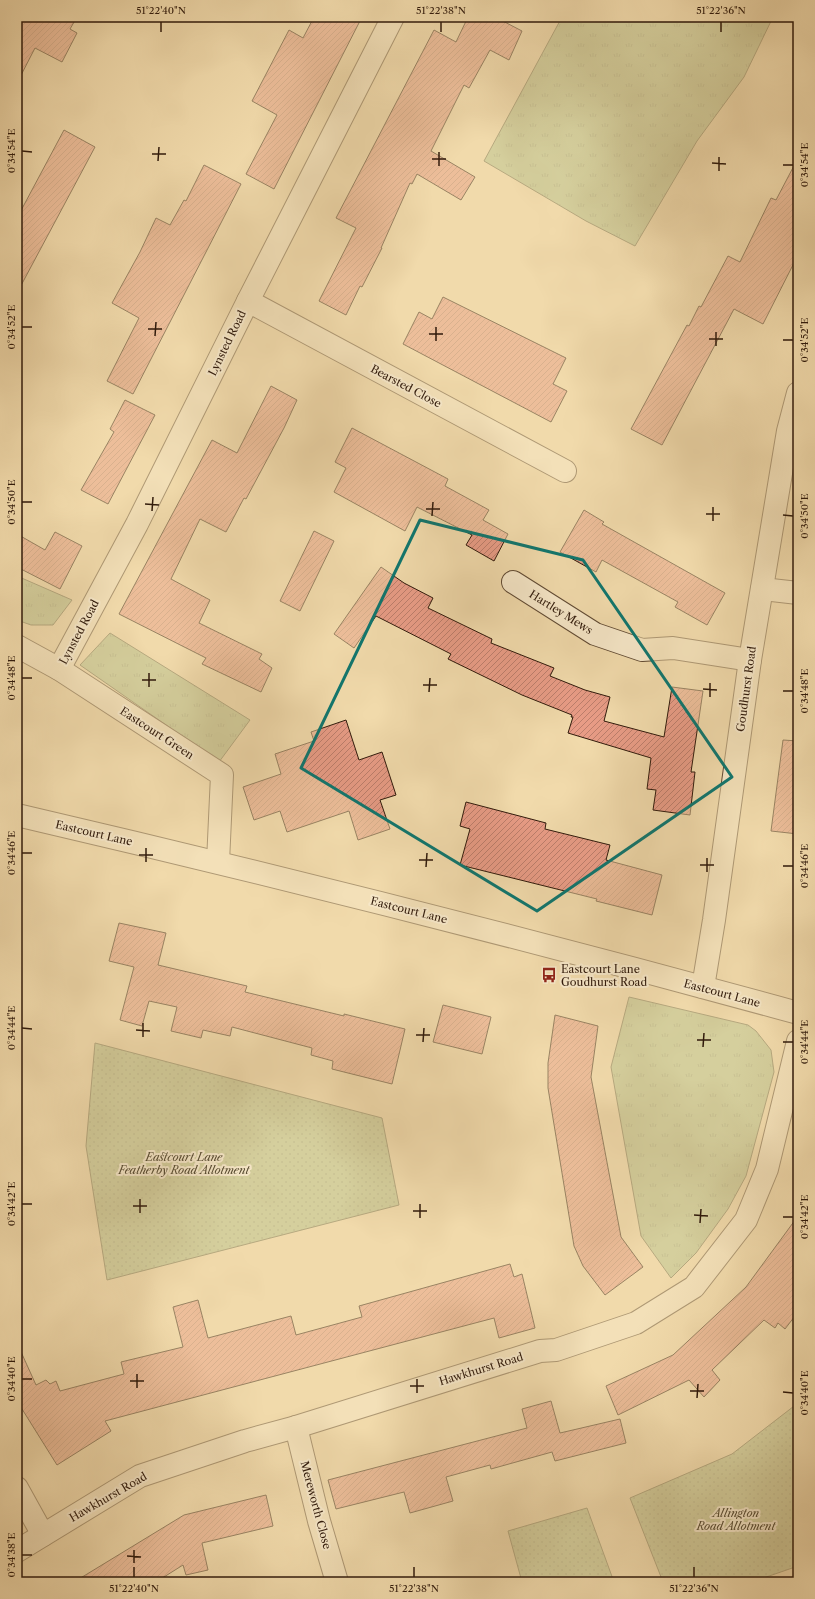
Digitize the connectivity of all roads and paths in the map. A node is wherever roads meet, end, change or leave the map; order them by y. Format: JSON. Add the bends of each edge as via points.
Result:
{"nodes":[{"id":1,"x":393,"y":17,"type":"edge"},
{"id":2,"x":248,"y":301,"type":"junction"},
{"id":3,"x":798,"y":393,"type":"edge"},
{"id":4,"x":564,"y":471,"type":"dead end"},
{"id":5,"x":513,"y":582,"type":"dead end"},
{"id":6,"x":762,"y":590,"type":"junction"},
{"id":7,"x":798,"y":593,"type":"edge"},
{"id":8,"x":17,"y":646,"type":"edge"},
{"id":9,"x":750,"y":660,"type":"junction"},
{"id":10,"x":59,"y":669,"type":"junction"},
{"id":11,"x":17,"y":815,"type":"edge"},
{"id":12,"x":218,"y":862,"type":"junction"},
{"id":13,"x":703,"y":987,"type":"junction"},
{"id":14,"x":798,"y":1013,"type":"edge"},
{"id":15,"x":798,"y":1041,"type":"edge"},
{"id":16,"x":296,"y":1427,"type":"junction"},
{"id":17,"x":17,"y":1488,"type":"edge"},
{"id":18,"x":42,"y":1535,"type":"junction"},
{"id":19,"x":17,"y":1551,"type":"edge"},
{"id":20,"x":337,"y":1582,"type":"edge"}],
"edges":[{"from":1,"to":2,"type":"street","name":"Lynsted Road"},
{"from":2,"to":4,"type":"street","name":"Bearsted Close"},
{"from":2,"to":10,"type":"street","name":"Lynsted Road","via":[[137,524]]},
{"from":3,"to":6,"type":"street","name":"Goudhurst Road","via":[[788,432]]},
{"from":5,"to":9,"type":"street","name":"Hartley Mews","via":[[596,634],[642,650],[673,648]]},
{"from":6,"to":7,"type":"street"},
{"from":6,"to":9,"type":"street","name":"Goudhurst Road"},
{"from":8,"to":10,"type":"street","name":"Eastcourt Green"},
{"from":9,"to":13,"type":"street","name":"Goudhurst Road"},
{"from":10,"to":12,"type":"street","name":"Eastcourt Green","via":[[222,775]]},
{"from":11,"to":12,"type":"street","name":"Eastcourt Lane"},
{"from":12,"to":13,"type":"street","name":"Eastcourt Lane","via":[[440,917]]},
{"from":13,"to":14,"type":"street","name":"Eastcourt Lane"},
{"from":15,"to":16,"type":"street","name":"Hawkhurst Road","via":[[767,1169],[746,1220],[694,1287],[636,1323],[556,1350],[540,1351]]},
{"from":16,"to":18,"type":"street","name":"Hawkhurst Road","via":[[140,1476]]},
{"from":16,"to":20,"type":"street","name":"Mereworth Close"},
{"from":17,"to":18,"type":"street"},
{"from":18,"to":19,"type":"street","name":"Hawkhurst Road"}]}
